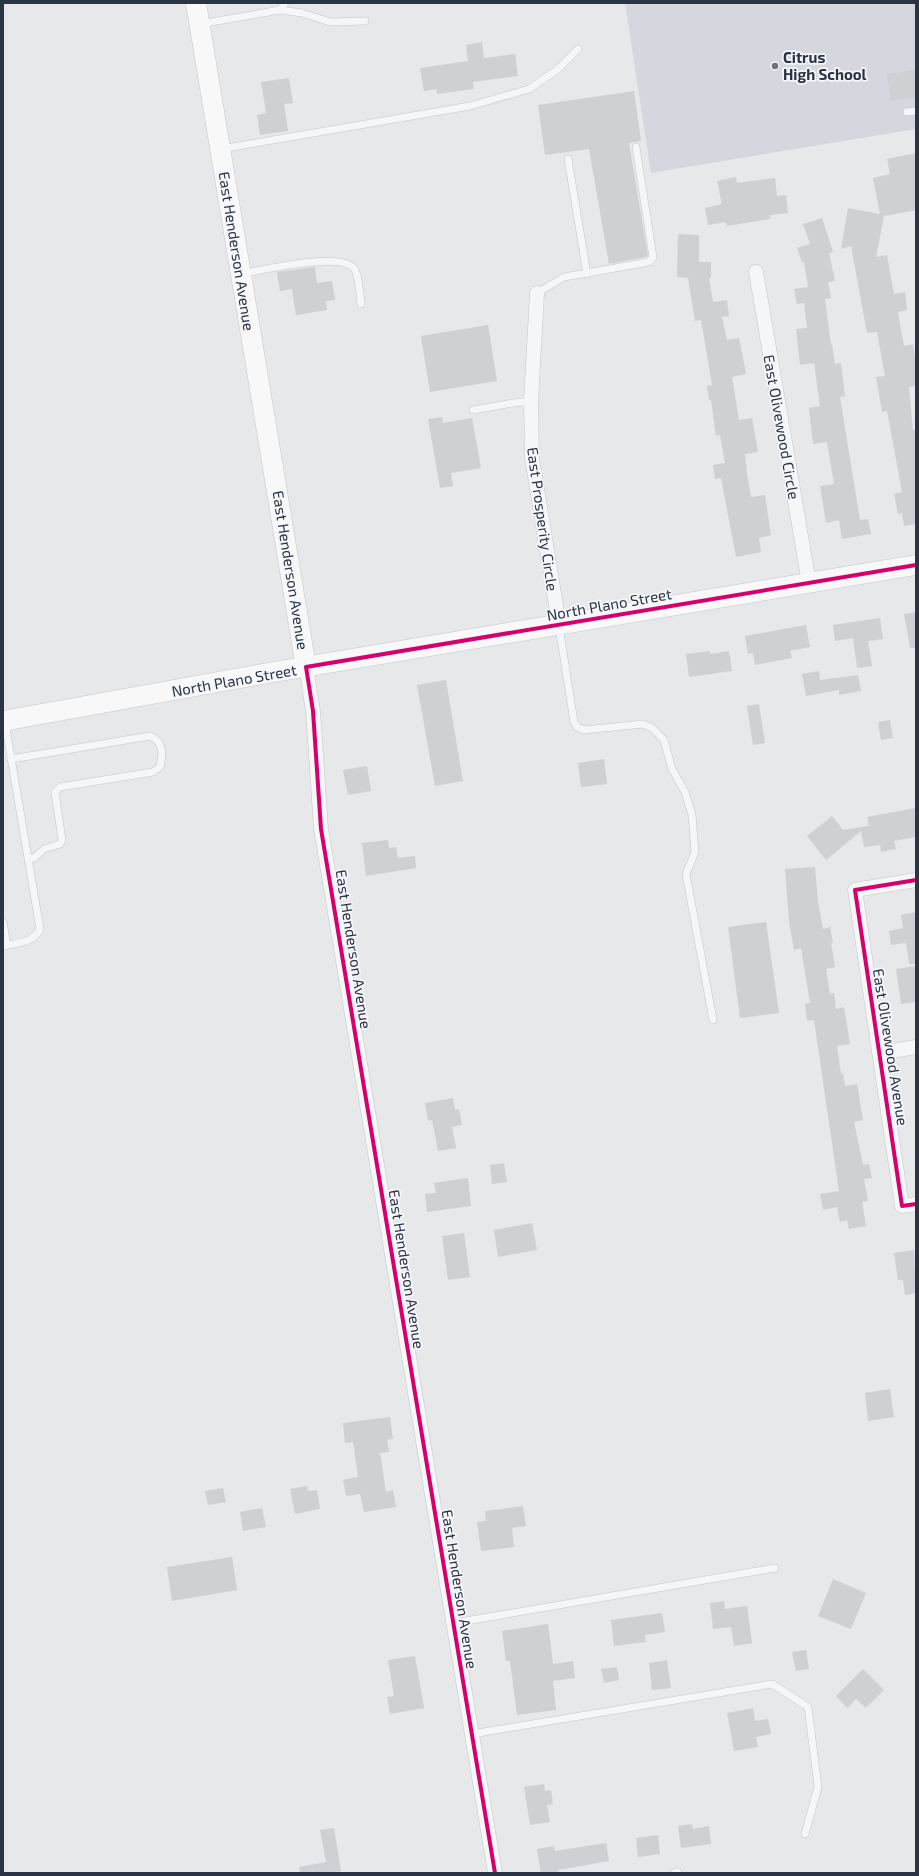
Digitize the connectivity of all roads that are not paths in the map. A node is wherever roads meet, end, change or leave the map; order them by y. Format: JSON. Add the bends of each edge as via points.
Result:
{"nodes":[{"id":1,"x":196,"y":3,"type":"edge"},
{"id":2,"x":285,"y":3,"type":"edge"},
{"id":3,"x":280,"y":10,"type":"junction"},
{"id":4,"x":364,"y":21,"type":"dead end"},
{"id":5,"x":200,"y":24,"type":"junction"},
{"id":6,"x":578,"y":49,"type":"dead end"},
{"id":7,"x":916,"y":111,"type":"edge"},
{"id":8,"x":907,"y":112,"type":"dead end"},
{"id":9,"x":636,"y":146,"type":"dead end"},
{"id":10,"x":220,"y":149,"type":"junction"},
{"id":11,"x":568,"y":159,"type":"dead end"},
{"id":12,"x":756,"y":272,"type":"dead end"},
{"id":13,"x":241,"y":274,"type":"junction"},
{"id":14,"x":587,"y":274,"type":"junction"},
{"id":15,"x":537,"y":293,"type":"joint"},
{"id":16,"x":361,"y":304,"type":"dead end"},
{"id":17,"x":531,"y":401,"type":"junction"},
{"id":18,"x":473,"y":410,"type":"dead end"},
{"id":19,"x":916,"y":565,"type":"edge"},
{"id":20,"x":809,"y":583,"type":"junction"},
{"id":21,"x":559,"y":624,"type":"junction"},
{"id":22,"x":306,"y":667,"type":"junction"},
{"id":23,"x":4,"y":721,"type":"edge"},
{"id":24,"x":11,"y":759,"type":"junction"},
{"id":25,"x":29,"y":860,"type":"junction"},
{"id":26,"x":916,"y":880,"type":"edge"},
{"id":27,"x":3,"y":922,"type":"edge"},
{"id":28,"x":5,"y":945,"type":"edge"},
{"id":29,"x":713,"y":1020,"type":"dead end"},
{"id":30,"x":916,"y":1047,"type":"edge"},
{"id":31,"x":880,"y":1053,"type":"junction"},
{"id":32,"x":909,"y":1205,"type":"edge"},
{"id":33,"x":774,"y":1568,"type":"dead end"},
{"id":34,"x":454,"y":1623,"type":"junction"},
{"id":35,"x":472,"y":1734,"type":"junction"},
{"id":36,"x":805,"y":1834,"type":"dead end"},
{"id":37,"x":678,"y":1872,"type":"edge"},
{"id":38,"x":495,"y":1873,"type":"edge"},
{"id":39,"x":674,"y":1873,"type":"edge"}],
"edges":[{"from":1,"to":5,"type":"main road","name":"East Henderson Avenue"},
{"from":2,"to":3,"type":"lane"},
{"from":3,"to":4,"type":"lane","via":[[330,22]]},
{"from":3,"to":5,"type":"lane"},
{"from":5,"to":10,"type":"main road","name":"East Henderson Avenue"},
{"from":6,"to":10,"type":"lane","via":[[557,70],[528,89],[470,106]]},
{"from":7,"to":8,"type":"lane"},
{"from":9,"to":14,"type":"lane","via":[[652,257],[649,262],[640,265]]},
{"from":10,"to":13,"type":"main road","name":"East Henderson Avenue"},
{"from":11,"to":14,"type":"lane"},
{"from":12,"to":20,"type":"street","name":"East Olivewood Circle"},
{"from":13,"to":16,"type":"lane","via":[[325,260],[348,262],[356,270]]},
{"from":13,"to":22,"type":"main road","name":"East Henderson Avenue"},
{"from":14,"to":15,"type":"lane","via":[[564,277]]},
{"from":15,"to":17,"type":"street","name":"East Prosperity Circle"},
{"from":17,"to":18,"type":"lane"},
{"from":17,"to":21,"type":"street","name":"East Prosperity Circle","via":[[532,458]]},
{"from":19,"to":20,"type":"main road","name":"North Plano Street"},
{"from":20,"to":21,"type":"main road","name":"North Plano Street"},
{"from":21,"to":22,"type":"main road","name":"North Plano Street"},
{"from":21,"to":29,"type":"lane","via":[[574,722],[577,727],[584,730],[643,724],[652,728],[664,740],[672,769],[685,792],[692,815],[695,852],[686,874]]},
{"from":22,"to":23,"type":"main road","name":"North Plano Street"},
{"from":22,"to":34,"type":"street","name":"East Henderson Avenue","via":[[313,711],[322,829]]},
{"from":23,"to":24,"type":"lane"},
{"from":24,"to":25,"type":"lane"},
{"from":24,"to":25,"type":"lane","via":[[150,736],[161,744],[160,767],[153,772],[60,787],[54,792],[62,840],[60,844],[44,849]]},
{"from":25,"to":28,"type":"lane","via":[[40,929],[37,936],[29,941]]},
{"from":26,"to":31,"type":"street","name":"East Olivewood Avenue","via":[[855,890]]},
{"from":27,"to":28,"type":"lane"},
{"from":30,"to":31,"type":"street"},
{"from":31,"to":32,"type":"street","name":"East Olivewood Avenue"},
{"from":33,"to":34,"type":"lane"},
{"from":34,"to":35,"type":"street","name":"East Henderson Avenue"},
{"from":35,"to":36,"type":"lane","via":[[772,1684],[808,1708],[818,1788]]},
{"from":35,"to":38,"type":"street","name":"East Henderson Avenue"},
{"from":37,"to":39,"type":"lane"}]}
